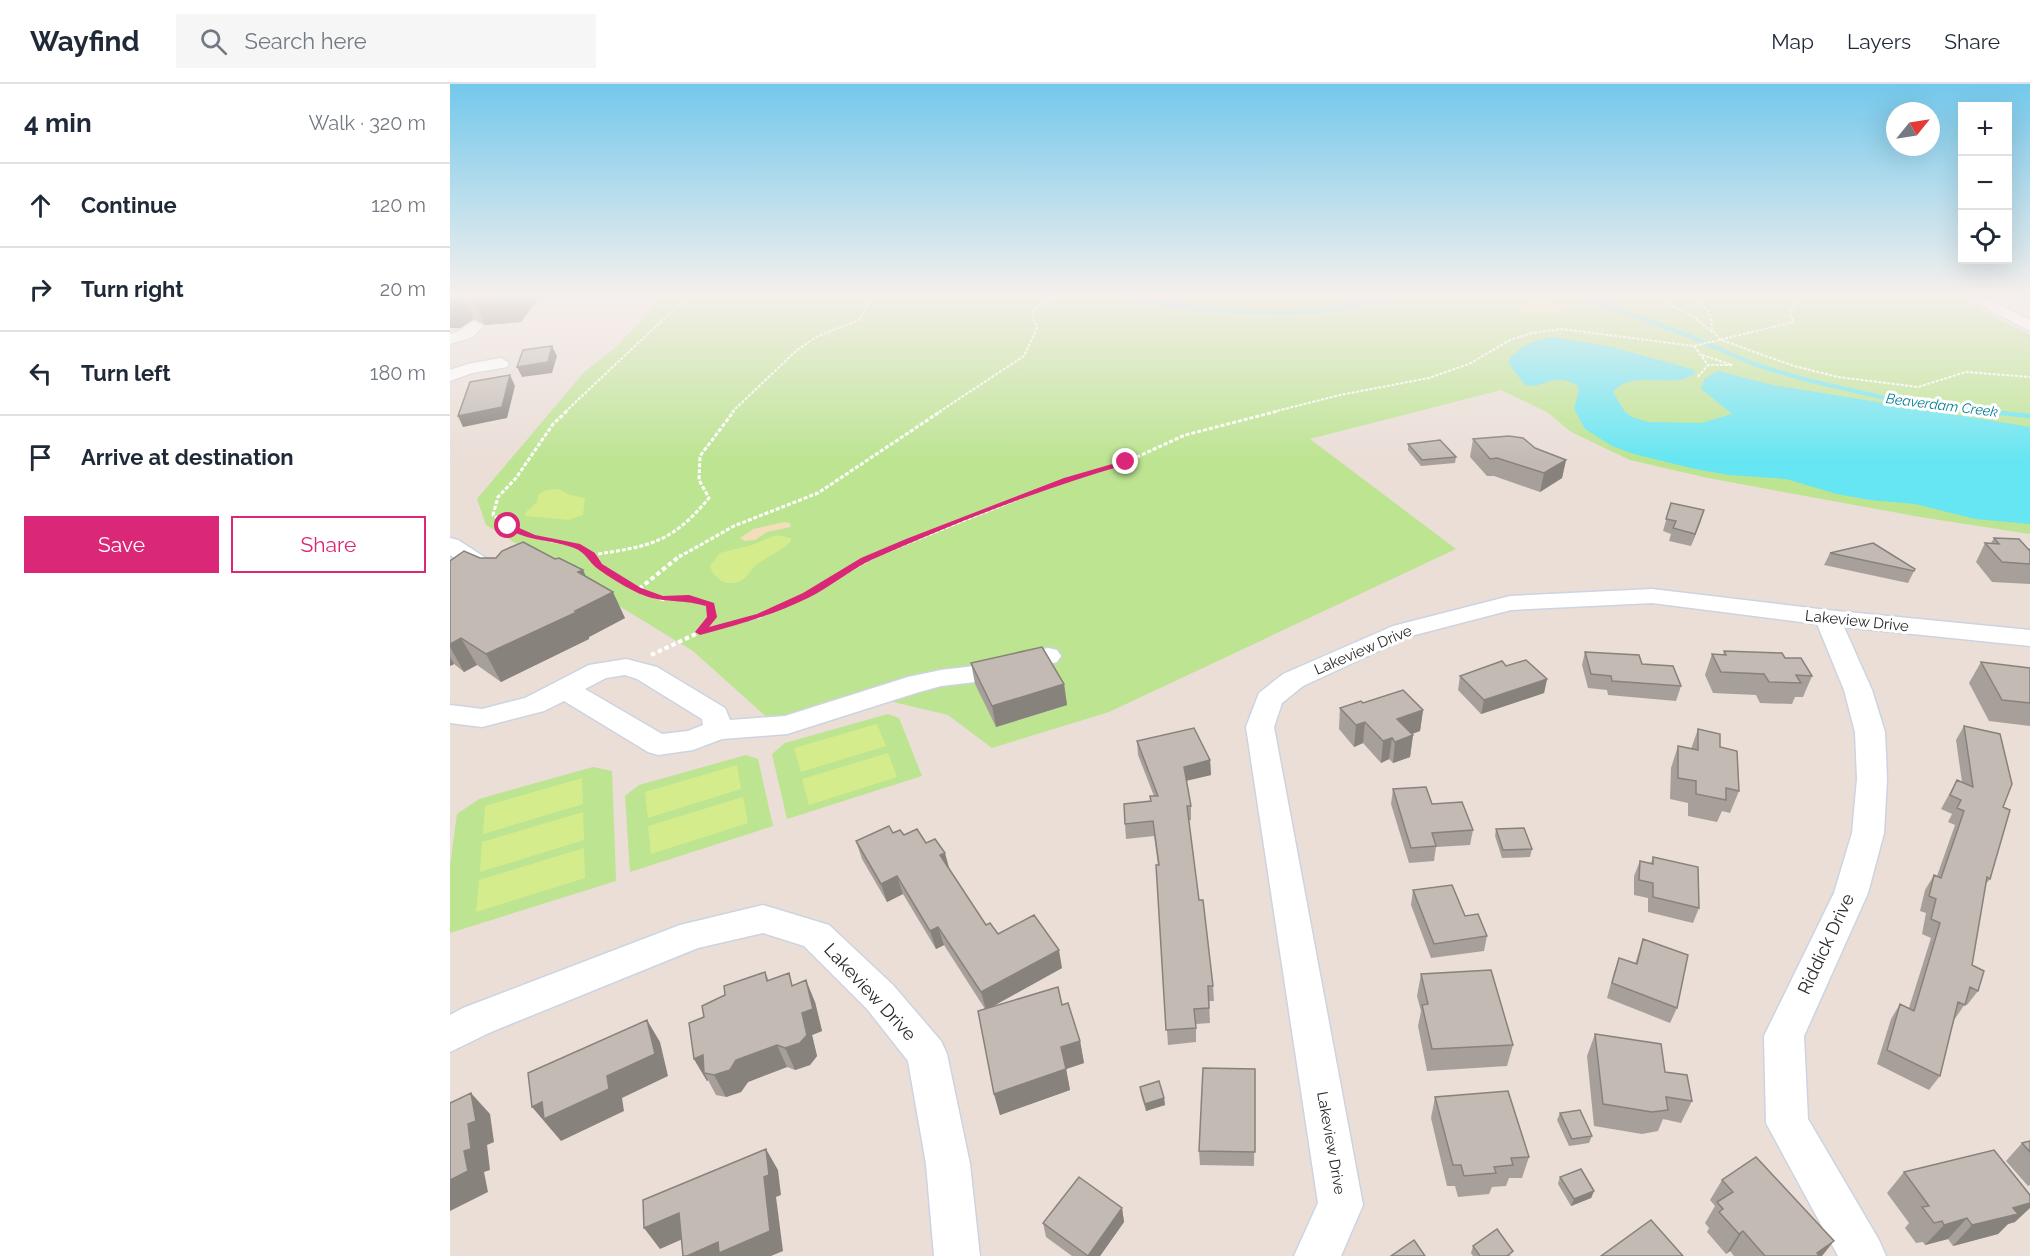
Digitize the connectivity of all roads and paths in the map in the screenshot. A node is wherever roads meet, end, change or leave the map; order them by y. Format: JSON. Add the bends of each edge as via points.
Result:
{"nodes":[{"id":1,"x":629,"y":352,"type":"edge"},
{"id":2,"x":795,"y":352,"type":"edge"},
{"id":3,"x":1026,"y":352,"type":"edge"},
{"id":4,"x":1490,"y":352,"type":"edge"},
{"id":5,"x":1699,"y":352,"type":"edge"},
{"id":6,"x":1754,"y":352,"type":"edge"},
{"id":7,"x":1702,"y":355,"type":"junction"},
{"id":8,"x":501,"y":363,"type":"dead end"},
{"id":9,"x":1708,"y":365,"type":"junction"},
{"id":10,"x":450,"y":376,"type":"edge"},
{"id":11,"x":2030,"y":377,"type":"edge"},
{"id":12,"x":1697,"y":378,"type":"dead end"},
{"id":13,"x":450,"y":545,"type":"edge"},
{"id":14,"x":592,"y":555,"type":"junction"},
{"id":15,"x":501,"y":577,"type":"edge"},
{"id":16,"x":638,"y":590,"type":"junction"},
{"id":17,"x":1827,"y":618,"type":"junction"},
{"id":18,"x":700,"y":632,"type":"junction"},
{"id":19,"x":2030,"y":638,"type":"edge"},
{"id":20,"x":1048,"y":656,"type":"edge"},
{"id":21,"x":626,"y":667,"type":"junction"},
{"id":22,"x":564,"y":689,"type":"junction"},
{"id":23,"x":450,"y":714,"type":"edge"},
{"id":24,"x":718,"y":730,"type":"junction"},
{"id":25,"x":450,"y":1035,"type":"edge"},
{"id":26,"x":957,"y":1256,"type":"edge"},
{"id":27,"x":1317,"y":1256,"type":"edge"},
{"id":28,"x":1863,"y":1256,"type":"edge"}],
"edges":[{"from":1,"to":14,"type":"path","via":[[553,424],[498,497],[493,514],[533,537],[577,546]]},
{"from":2,"to":14,"type":"path","via":[[735,409],[700,456],[699,480],[709,498],[703,506],[673,532],[647,547]]},
{"from":3,"to":16,"type":"path","via":[[818,493],[734,526],[686,551]]},
{"from":4,"to":18,"type":"path","via":[[1429,378],[1340,395],[1185,435],[1126,462],[1067,479],[864,560],[806,595],[760,616]]},
{"from":5,"to":7,"type":"path"},
{"from":6,"to":11,"type":"path","via":[[1838,377],[1888,385],[1918,387],[1966,372]]},
{"from":7,"to":9,"type":"path"},
{"from":7,"to":9,"type":"path","via":[[1732,365]]},
{"from":8,"to":10,"type":"street"},
{"from":9,"to":12,"type":"path"},
{"from":13,"to":15,"type":"street"},
{"from":14,"to":16,"type":"path","via":[[598,566]]},
{"from":16,"to":18,"type":"path","via":[[662,599],[689,598],[710,605],[712,617]]},
{"from":17,"to":19,"type":"street","name":"Lakeview Drive"},
{"from":17,"to":27,"type":"street","name":"Lakeview Drive","via":[[1652,596],[1510,603],[1402,631],[1293,680],[1269,699],[1260,727],[1341,1205]]},
{"from":17,"to":28,"type":"street","name":"Riddick Drive","via":[[1858,690],[1870,732],[1869,822],[1851,892],[1784,1036],[1787,1123]]},
{"from":18,"to":21,"type":"path"},
{"from":20,"to":24,"type":"street","via":[[983,673],[908,686],[787,725]]},
{"from":21,"to":22,"type":"street","via":[[599,671]]},
{"from":21,"to":24,"type":"street","via":[[647,673],[715,715]]},
{"from":22,"to":23,"type":"street","via":[[534,705],[482,717]]},
{"from":22,"to":24,"type":"street","via":[[658,745],[693,740]]},
{"from":25,"to":26,"type":"street","name":"Lakeview Drive","via":[[488,1016],[693,935],[763,919],[816,934],[880,997],[927,1054],[948,1164]]}]}
